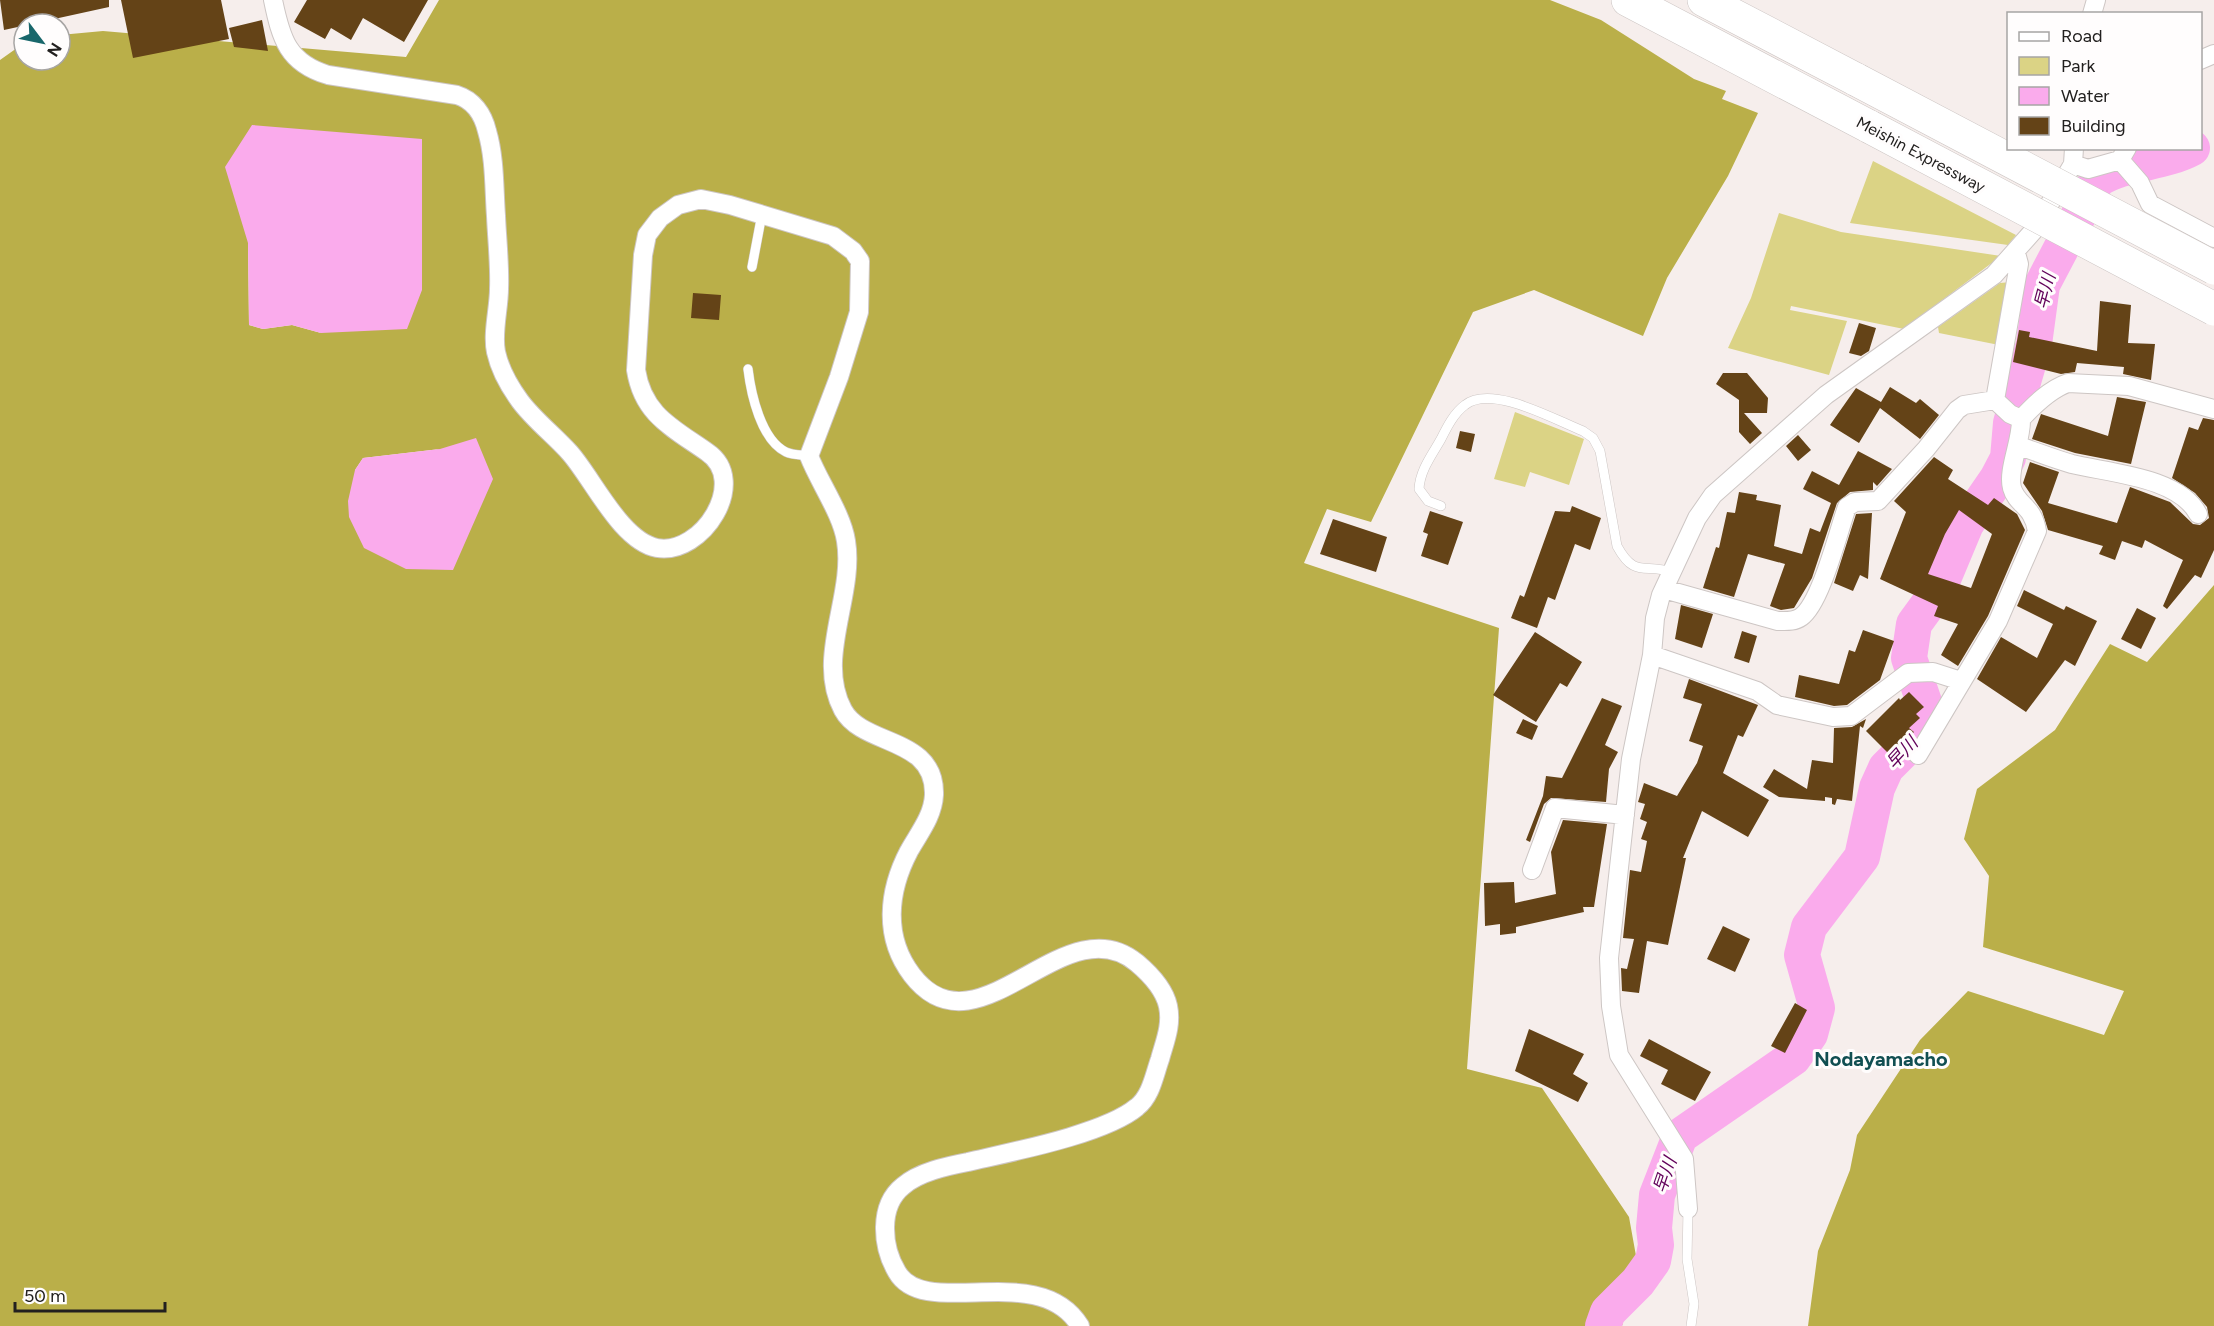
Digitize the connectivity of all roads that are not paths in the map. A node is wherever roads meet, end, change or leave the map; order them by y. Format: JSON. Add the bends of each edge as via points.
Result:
{"nodes":[{"id":1,"x":273,"y":0,"type":"edge"},
{"id":2,"x":1628,"y":0,"type":"edge"},
{"id":3,"x":1704,"y":0,"type":"edge"},
{"id":4,"x":2073,"y":156,"type":"edge"},
{"id":5,"x":2125,"y":161,"type":"edge"},
{"id":6,"x":762,"y":214,"type":"junction"},
{"id":7,"x":2214,"y":238,"type":"edge"},
{"id":8,"x":2016,"y":254,"type":"junction"},
{"id":9,"x":752,"y":267,"type":"dead end"},
{"id":10,"x":2214,"y":268,"type":"edge"},
{"id":11,"x":2214,"y":309,"type":"edge"},
{"id":12,"x":748,"y":369,"type":"dead end"},
{"id":13,"x":1995,"y":400,"type":"junction"},
{"id":14,"x":2214,"y":409,"type":"edge"},
{"id":15,"x":2016,"y":417,"type":"junction"},
{"id":16,"x":2019,"y":446,"type":"junction"},
{"id":17,"x":809,"y":456,"type":"junction"},
{"id":18,"x":1441,"y":506,"type":"dead end"},
{"id":19,"x":2198,"y":514,"type":"dead end"},
{"id":20,"x":1671,"y":572,"type":"junction"},
{"id":21,"x":1664,"y":589,"type":"junction"},
{"id":22,"x":1652,"y":655,"type":"junction"},
{"id":23,"x":1961,"y":681,"type":"junction"},
{"id":24,"x":1918,"y":755,"type":"dead end"},
{"id":25,"x":1625,"y":815,"type":"junction"},
{"id":26,"x":1532,"y":870,"type":"dead end"},
{"id":27,"x":1688,"y":1209,"type":"joint"},
{"id":28,"x":1080,"y":1326,"type":"edge"},
{"id":29,"x":1691,"y":1326,"type":"edge"}],
"edges":[{"from":1,"to":6,"type":"street","via":[[294,58],[310,70],[457,95],[469,99],[481,115],[493,172],[499,287],[496,350],[504,376],[521,402],[571,453],[622,524],[639,540],[658,548],[676,547],[693,539],[706,527],[723,492],[722,472],[714,456],[660,419],[639,387],[638,347],[647,235],[678,204],[701,200]]},
{"from":2,"to":11,"type":"highway","name":"Meishin Expressway","bridge":true},
{"from":3,"to":10,"type":"highway","bridge":true},
{"from":4,"to":5,"type":"street","via":[[2088,169]]},
{"from":4,"to":8,"type":"street","via":[[2035,229]]},
{"from":5,"to":7,"type":"street","via":[[2150,204]]},
{"from":6,"to":9,"type":"lane"},
{"from":6,"to":17,"type":"street","via":[[833,236],[853,250],[860,261],[859,312]]},
{"from":8,"to":13,"type":"street","via":[[2019,264]]},
{"from":8,"to":20,"type":"street","via":[[1994,275],[1826,395],[1713,495],[1696,518]]},
{"from":12,"to":17,"type":"lane","via":[[752,400],[766,430],[785,452]]},
{"from":13,"to":15,"type":"street"},
{"from":13,"to":21,"type":"street","via":[[1964,405],[1878,501],[1855,502],[1847,507],[1816,597],[1800,618],[1778,621]]},
{"from":14,"to":15,"type":"street","via":[[2129,386],[2068,383]]},
{"from":15,"to":16,"type":"street"},
{"from":16,"to":19,"type":"street","via":[[2072,464],[2142,479],[2185,496]]},
{"from":16,"to":23,"type":"street","via":[[2012,488],[2035,518],[2037,531],[1998,621]]},
{"from":17,"to":28,"type":"street","via":[[847,542],[844,596],[832,668],[844,713],[864,730],[907,748],[921,759],[931,776],[934,794],[928,818],[894,881],[891,918],[897,949],[909,971],[930,991],[945,999],[962,1001],[983,998],[1063,957],[1093,948],[1117,950],[1145,970],[1168,1004],[1169,1029],[1150,1090],[1140,1105],[1110,1123],[918,1177],[901,1187],[888,1205],[885,1235],[896,1271],[910,1286],[929,1291],[1001,1290],[1038,1295],[1062,1306]]},
{"from":18,"to":20,"type":"lane","via":[[1428,501],[1419,489],[1420,477],[1451,420],[1465,404],[1481,397],[1500,398],[1593,438],[1600,451],[1617,546],[1624,559],[1645,571]]},
{"from":20,"to":21,"type":"street"},
{"from":21,"to":22,"type":"street","via":[[1655,618]]},
{"from":22,"to":23,"type":"street","via":[[1756,691],[1777,705],[1833,717],[1851,716],[1914,672]]},
{"from":22,"to":25,"type":"street","via":[[1631,759]]},
{"from":23,"to":24,"type":"street"},
{"from":25,"to":26,"type":"street","via":[[1555,808]]},
{"from":25,"to":27,"type":"street","via":[[1609,958],[1611,1006],[1619,1055],[1684,1159]]},
{"from":27,"to":29,"type":"lane","via":[[1687,1259],[1694,1304]]}]}
